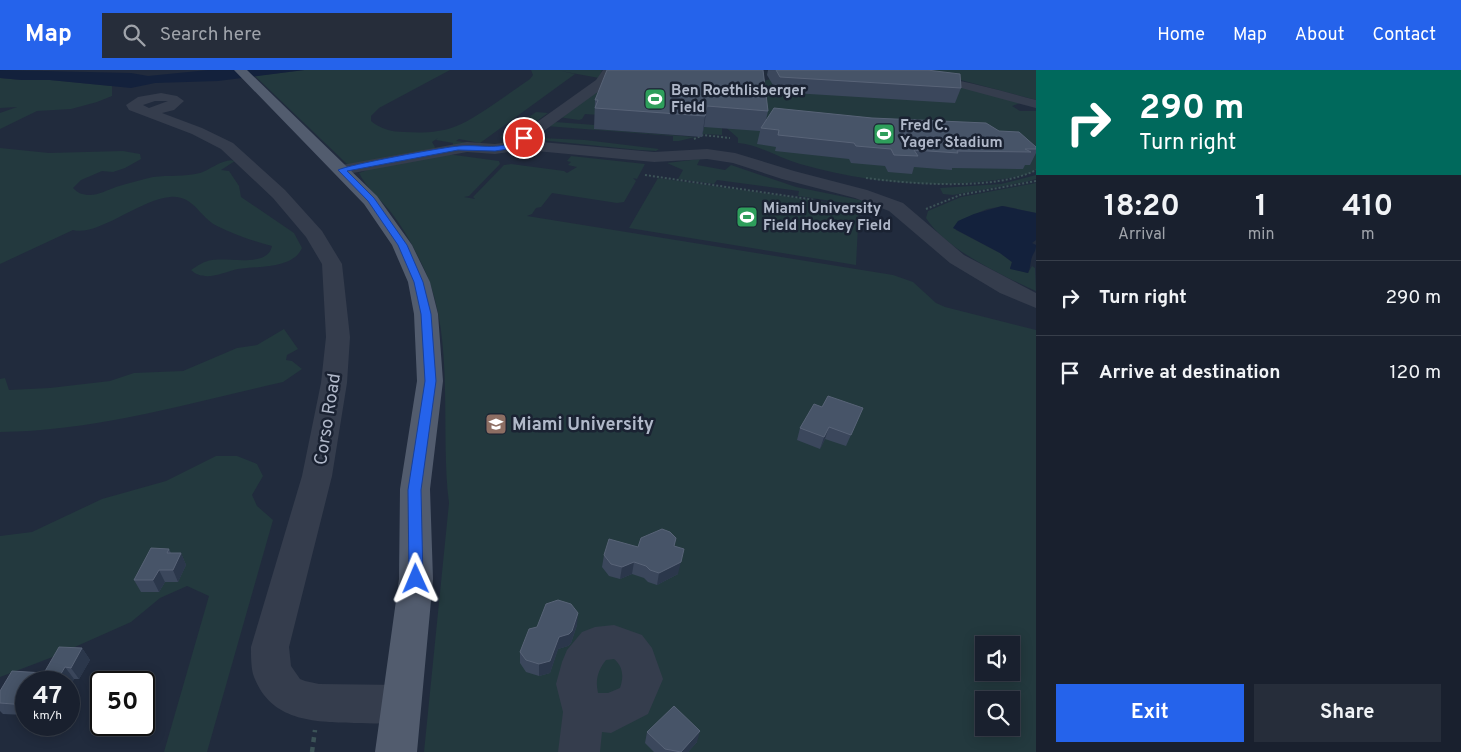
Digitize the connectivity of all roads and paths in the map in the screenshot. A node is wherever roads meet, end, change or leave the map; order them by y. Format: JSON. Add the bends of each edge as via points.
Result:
{"nodes":[{"id":1,"x":609,"y":70,"type":"edge"},
{"id":2,"x":870,"y":73,"type":"edge"},
{"id":3,"x":246,"y":76,"type":"edge"},
{"id":4,"x":1036,"y":106,"type":"edge"},
{"id":5,"x":1016,"y":109,"type":"dead end"},
{"id":6,"x":148,"y":112,"type":"dead end"},
{"id":7,"x":731,"y":132,"type":"edge"},
{"id":8,"x":730,"y":142,"type":"dead end"},
{"id":9,"x":514,"y":146,"type":"junction"},
{"id":10,"x":342,"y":170,"type":"junction"},
{"id":11,"x":1036,"y":170,"type":"edge"},
{"id":12,"x":645,"y":175,"type":"dead end"},
{"id":13,"x":862,"y":177,"type":"dead end"},
{"id":14,"x":1036,"y":181,"type":"edge"},
{"id":15,"x":817,"y":200,"type":"dead end"},
{"id":16,"x":908,"y":216,"type":"junction"},
{"id":17,"x":1036,"y":300,"type":"edge"},
{"id":18,"x":400,"y":704,"type":"junction"},
{"id":19,"x":583,"y":712,"type":"dead end"},
{"id":20,"x":396,"y":752,"type":"edge"},
{"id":21,"x":579,"y":752,"type":"edge"}],
"edges":[{"from":1,"to":9,"type":"street","via":[[601,82]]},
{"from":2,"to":4,"type":"street","via":[[936,78]]},
{"from":3,"to":10,"type":"main road"},
{"from":4,"to":5,"type":"street"},
{"from":6,"to":18,"type":"street","name":"Corso Road","via":[[227,146],[279,194],[315,235],[332,264],[338,337],[334,383],[318,476],[270,646],[272,672],[286,692],[300,699],[319,703]]},
{"from":7,"to":8,"type":"path"},
{"from":9,"to":10,"type":"street","via":[[458,148]]},
{"from":9,"to":16,"type":"street","via":[[654,157],[728,156],[862,194]]},
{"from":10,"to":18,"type":"main road","via":[[371,200],[402,245],[419,282],[426,314],[430,381],[415,490],[416,579]]},
{"from":11,"to":13,"type":"path","via":[[1008,178],[939,185]]},
{"from":12,"to":15,"type":"path"},
{"from":14,"to":16,"type":"path","via":[[960,195]]},
{"from":16,"to":17,"type":"street","via":[[957,259]]},
{"from":18,"to":20,"type":"main road"},
{"from":19,"to":21,"type":"street"}]}
